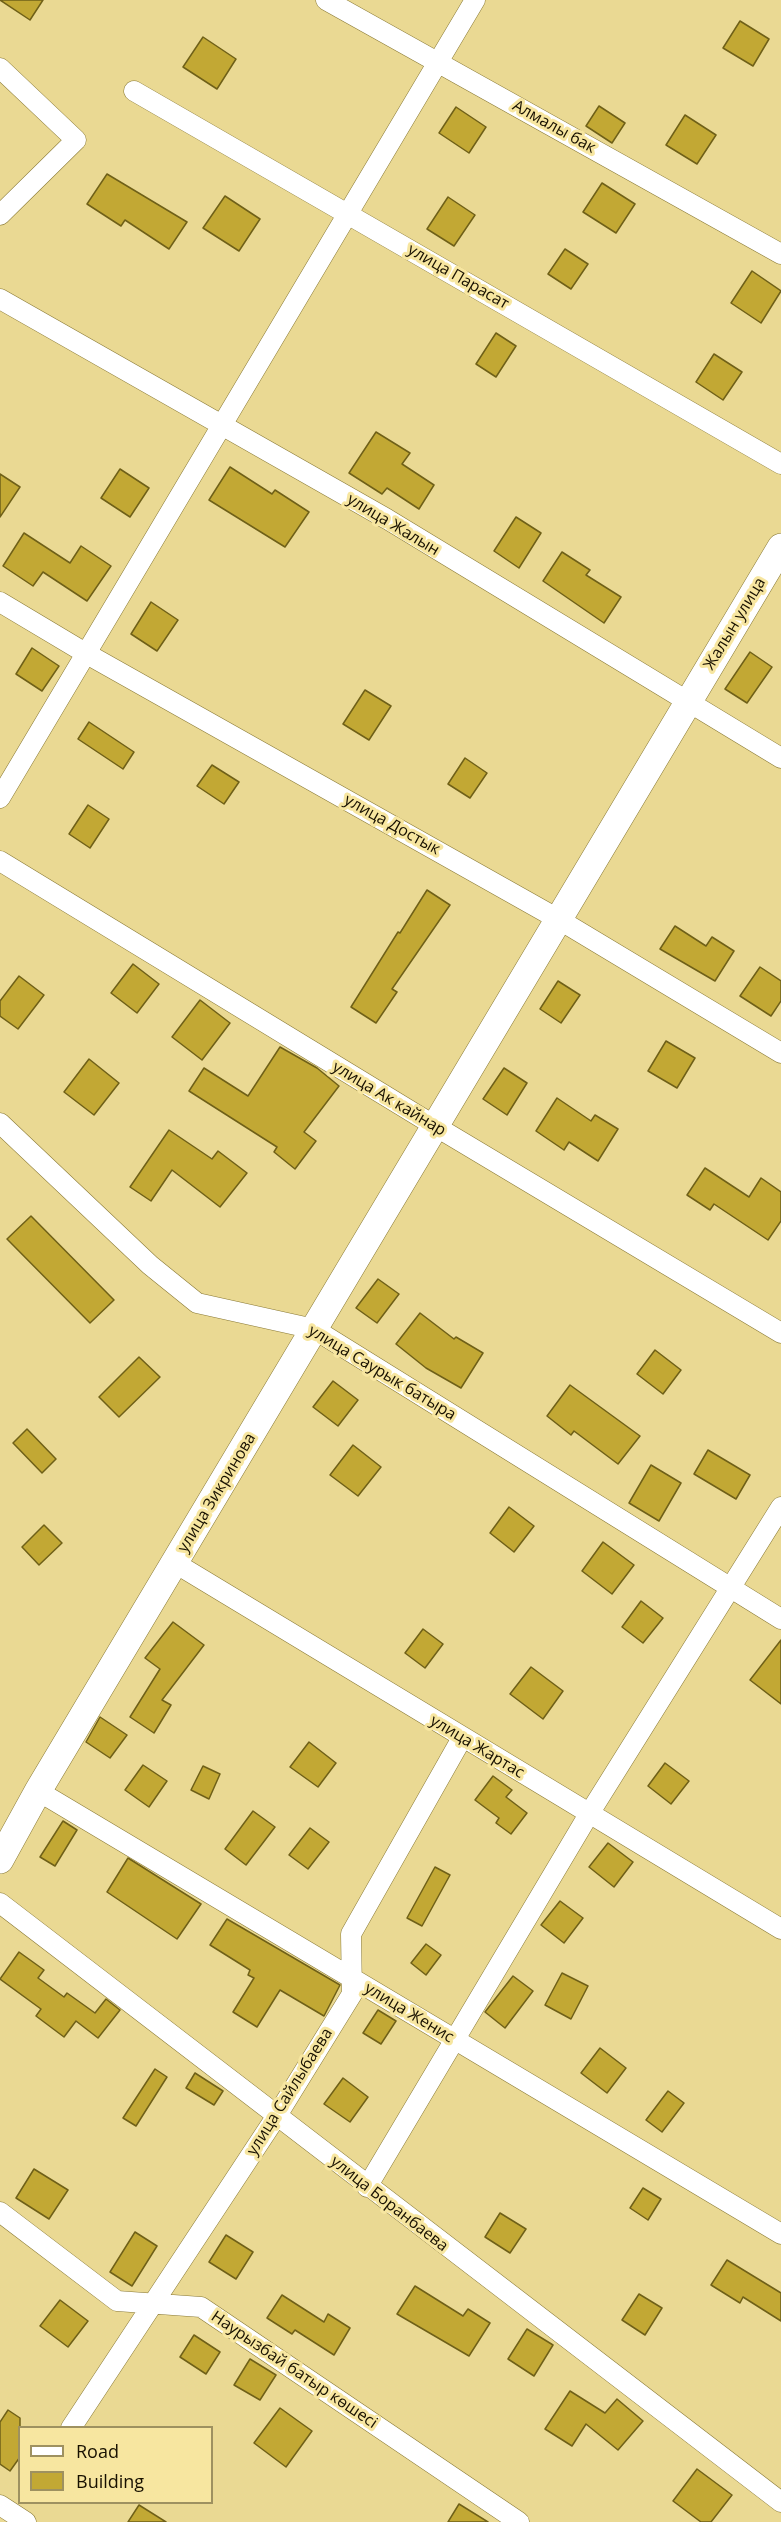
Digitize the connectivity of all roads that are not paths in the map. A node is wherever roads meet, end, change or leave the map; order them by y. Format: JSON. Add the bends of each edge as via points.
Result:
{"nodes":[{"id":1,"x":326,"y":0,"type":"edge"},
{"id":2,"x":475,"y":0,"type":"edge"},
{"id":3,"x":439,"y":63,"type":"junction"},
{"id":4,"x":0,"y":68,"type":"edge"},
{"id":5,"x":134,"y":91,"type":"dead end"},
{"id":6,"x":347,"y":213,"type":"junction"},
{"id":7,"x":0,"y":215,"type":"edge"},
{"id":8,"x":781,"y":254,"type":"edge"},
{"id":9,"x":0,"y":299,"type":"edge"},
{"id":10,"x":222,"y":426,"type":"junction"},
{"id":11,"x":781,"y":464,"type":"edge"},
{"id":12,"x":781,"y":547,"type":"edge"},
{"id":13,"x":0,"y":602,"type":"edge"},
{"id":14,"x":87,"y":654,"type":"junction"},
{"id":15,"x":688,"y":700,"type":"junction"},
{"id":16,"x":781,"y":758,"type":"edge"},
{"id":17,"x":0,"y":798,"type":"edge"},
{"id":18,"x":0,"y":861,"type":"edge"},
{"id":19,"x":558,"y":918,"type":"junction"},
{"id":20,"x":781,"y":1053,"type":"edge"},
{"id":21,"x":0,"y":1123,"type":"edge"},
{"id":22,"x":435,"y":1126,"type":"junction"},
{"id":23,"x":314,"y":1329,"type":"junction"},
{"id":24,"x":781,"y":1333,"type":"edge"},
{"id":25,"x":781,"y":1507,"type":"edge"},
{"id":26,"x":175,"y":1563,"type":"junction"},
{"id":27,"x":731,"y":1588,"type":"junction"},
{"id":28,"x":781,"y":1619,"type":"edge"},
{"id":29,"x":462,"y":1738,"type":"junction"},
{"id":30,"x":38,"y":1791,"type":"junction"},
{"id":31,"x":589,"y":1814,"type":"junction"},
{"id":32,"x":0,"y":1860,"type":"edge"},
{"id":33,"x":0,"y":1903,"type":"edge"},
{"id":34,"x":781,"y":1929,"type":"edge"},
{"id":35,"x":352,"y":1978,"type":"junction"},
{"id":36,"x":454,"y":2040,"type":"junction"},
{"id":37,"x":276,"y":2117,"type":"junction"},
{"id":38,"x":368,"y":2187,"type":"junction"},
{"id":39,"x":0,"y":2212,"type":"edge"},
{"id":40,"x":781,"y":2234,"type":"edge"},
{"id":41,"x":152,"y":2304,"type":"junction"},
{"id":42,"x":72,"y":2426,"type":"edge"},
{"id":43,"x":781,"y":2502,"type":"edge"},
{"id":44,"x":519,"y":2522,"type":"edge"}],
"edges":[{"from":1,"to":3,"type":"street","name":"Алмалы бак"},
{"from":2,"to":3,"type":"street"},
{"from":3,"to":6,"type":"street"},
{"from":3,"to":8,"type":"street","name":"Алмалы бак"},
{"from":4,"to":7,"type":"street","via":[[76,140]]},
{"from":5,"to":6,"type":"street","name":"улица Парасат"},
{"from":6,"to":10,"type":"street"},
{"from":6,"to":11,"type":"street","name":"улица Парасат"},
{"from":9,"to":10,"type":"street","name":"улица Жалын"},
{"from":10,"to":14,"type":"street"},
{"from":10,"to":15,"type":"street","name":"улица Жалын","via":[[387,519]]},
{"from":12,"to":15,"type":"street","name":"Жалын улица"},
{"from":13,"to":14,"type":"street","name":"улица Достык"},
{"from":14,"to":17,"type":"street"},
{"from":14,"to":19,"type":"street","name":"улица Достык"},
{"from":15,"to":16,"type":"street","name":"улица Жалын"},
{"from":15,"to":19,"type":"street","name":"Жалын улица"},
{"from":18,"to":22,"type":"street","name":"улица Ак кайнар"},
{"from":19,"to":20,"type":"street","name":"улица Достык"},
{"from":19,"to":22,"type":"street","name":"улица Зикринова"},
{"from":21,"to":23,"type":"street","name":"улица Саурык батыра","via":[[150,1265],[197,1303]]},
{"from":22,"to":23,"type":"street","name":"улица Зикринова"},
{"from":22,"to":24,"type":"street","name":"улица Ак кайнар"},
{"from":23,"to":26,"type":"street","name":"улица Зикринова"},
{"from":23,"to":27,"type":"street","name":"улица Саурык батыра"},
{"from":25,"to":27,"type":"street"},
{"from":26,"to":29,"type":"street","name":"улица Жартас"},
{"from":26,"to":30,"type":"street","name":"улица Зикринова"},
{"from":27,"to":28,"type":"street","name":"улица Саурык батыра"},
{"from":27,"to":31,"type":"street"},
{"from":29,"to":31,"type":"street","name":"улица Жартас"},
{"from":29,"to":35,"type":"street","name":"улица Сайлыбаева","via":[[351,1934]]},
{"from":30,"to":32,"type":"street","name":"улица Зикринова"},
{"from":30,"to":35,"type":"street","name":"улица Женис"},
{"from":31,"to":34,"type":"street","name":"улица Жартас"},
{"from":31,"to":36,"type":"street"},
{"from":33,"to":37,"type":"street","name":"улица Боранбаева"},
{"from":35,"to":36,"type":"street","name":"улица Женис"},
{"from":35,"to":37,"type":"street","name":"улица Сайлыбаева","via":[[352,1994]]},
{"from":36,"to":38,"type":"street"},
{"from":36,"to":40,"type":"street","name":"улица Женис"},
{"from":37,"to":38,"type":"street","name":"улица Боранбаева"},
{"from":37,"to":41,"type":"street","name":"улица Сайлыбаева"},
{"from":38,"to":43,"type":"street","name":"улица Боранбаева"},
{"from":39,"to":41,"type":"street","name":"Наурызбай батыр көшесі","via":[[117,2301]]},
{"from":41,"to":42,"type":"street","name":"улица Сайлыбаева"},
{"from":41,"to":44,"type":"street","name":"Наурызбай батыр көшесі","via":[[201,2307]]}]}
